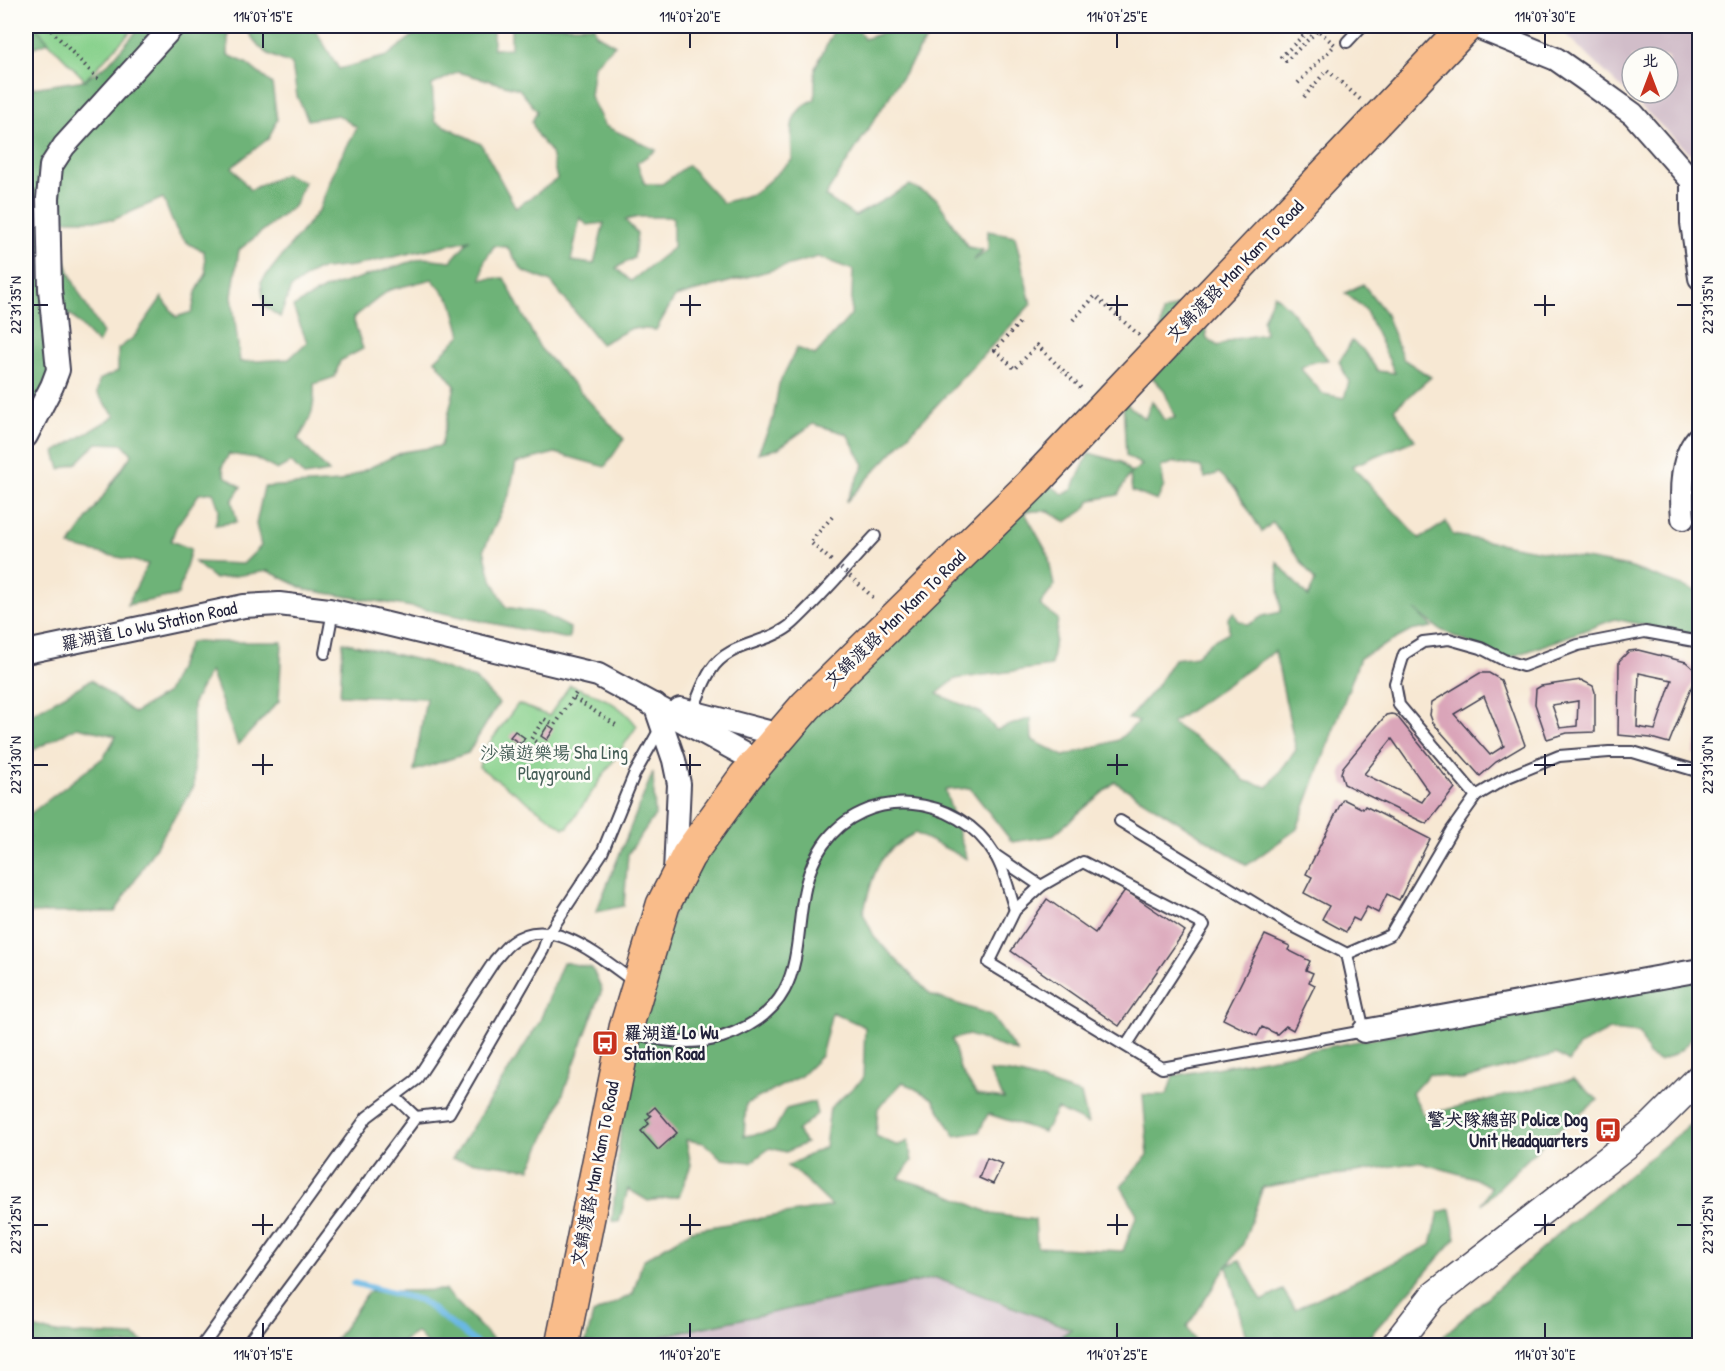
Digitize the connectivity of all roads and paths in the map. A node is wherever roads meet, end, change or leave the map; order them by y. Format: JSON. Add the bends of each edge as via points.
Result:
{"nodes":[{"id":1,"x":47,"y":26,"type":"edge"},
{"id":2,"x":172,"y":26,"type":"edge"},
{"id":3,"x":1362,"y":26,"type":"edge"},
{"id":4,"x":1466,"y":26,"type":"edge"},
{"id":5,"x":1475,"y":26,"type":"edge"},
{"id":6,"x":1308,"y":27,"type":"edge"},
{"id":7,"x":1347,"y":42,"type":"dead end"},
{"id":8,"x":1298,"y":83,"type":"dead end"},
{"id":9,"x":112,"y":93,"type":"junction"},
{"id":10,"x":1304,"y":97,"type":"dead end"},
{"id":11,"x":1368,"y":106,"type":"dead end"},
{"id":12,"x":1696,"y":181,"type":"edge"},
{"id":13,"x":1700,"y":278,"type":"edge"},
{"id":14,"x":1073,"y":320,"type":"dead end"},
{"id":15,"x":1018,"y":322,"type":"dead end"},
{"id":16,"x":1132,"y":345,"type":"dead end"},
{"id":17,"x":1086,"y":394,"type":"dead end"},
{"id":18,"x":26,"y":436,"type":"edge"},
{"id":19,"x":1700,"y":436,"type":"edge"},
{"id":20,"x":832,"y":517,"type":"dead end"},
{"id":21,"x":1683,"y":518,"type":"dead end"},
{"id":22,"x":875,"y":536,"type":"dead end"},
{"id":23,"x":842,"y":555,"type":"dead end"},
{"id":24,"x":841,"y":568,"type":"dead end"},
{"id":25,"x":876,"y":600,"type":"dead end"},
{"id":26,"x":333,"y":611,"type":"junction"},
{"id":27,"x":1700,"y":642,"type":"edge"},
{"id":28,"x":26,"y":652,"type":"edge"},
{"id":29,"x":325,"y":653,"type":"dead end"},
{"id":30,"x":582,"y":682,"type":"dead end"},
{"id":31,"x":574,"y":698,"type":"junction"},
{"id":32,"x":692,"y":712,"type":"junction"},
{"id":33,"x":659,"y":714,"type":"junction"},
{"id":34,"x":616,"y":725,"type":"dead end"},
{"id":35,"x":780,"y":735,"type":"junction"},
{"id":36,"x":546,"y":748,"type":"dead end"},
{"id":37,"x":758,"y":762,"type":"junction"},
{"id":38,"x":1700,"y":772,"type":"edge"},
{"id":39,"x":1476,"y":796,"type":"junction"},
{"id":40,"x":1120,"y":821,"type":"dead end"},
{"id":41,"x":995,"y":855,"type":"junction"},
{"id":42,"x":675,"y":883,"type":"junction"},
{"id":43,"x":1041,"y":886,"type":"junction"},
{"id":44,"x":1015,"y":910,"type":"junction"},
{"id":45,"x":549,"y":933,"type":"junction"},
{"id":46,"x":1347,"y":954,"type":"junction"},
{"id":47,"x":1700,"y":970,"type":"edge"},
{"id":48,"x":639,"y":985,"type":"junction"},
{"id":49,"x":626,"y":1028,"type":"junction"},
{"id":50,"x":1364,"y":1031,"type":"junction"},
{"id":51,"x":1126,"y":1046,"type":"junction"},
{"id":52,"x":1700,"y":1077,"type":"edge"},
{"id":53,"x":396,"y":1098,"type":"junction"},
{"id":54,"x":416,"y":1117,"type":"junction"},
{"id":55,"x":572,"y":1345,"type":"edge"},
{"id":56,"x":202,"y":1346,"type":"edge"},
{"id":57,"x":245,"y":1346,"type":"edge"},
{"id":58,"x":1394,"y":1346,"type":"edge"}],
"edges":[{"from":1,"to":9,"type":"path"},
{"from":2,"to":9,"type":"street"},
{"from":3,"to":7,"type":"lane"},
{"from":4,"to":35,"type":"main road","name":"文錦渡路 Man Kam To Road","via":[[1030,485],[852,658]]},
{"from":5,"to":12,"type":"street","via":[[1556,59],[1633,114]]},
{"from":6,"to":8,"type":"path","via":[[1281,57],[1286,61],[1318,30],[1335,45]]},
{"from":9,"to":18,"type":"street","via":[[51,166],[50,289],[58,370]]},
{"from":10,"to":11,"type":"path","via":[[1328,70]]},
{"from":12,"to":13,"type":"street","via":[[1692,222]]},
{"from":14,"to":16,"type":"path","via":[[1095,296],[1140,336]]},
{"from":15,"to":17,"type":"path","via":[[995,350],[1015,369],[1037,345]]},
{"from":19,"to":21,"type":"street","via":[[1691,444],[1681,490]]},
{"from":20,"to":23,"type":"path","via":[[810,542],[834,563]]},
{"from":22,"to":32,"type":"lane","via":[[792,624],[769,639],[723,656],[711,669]]},
{"from":24,"to":25,"type":"path","bridge":true},
{"from":26,"to":28,"type":"street","name":"羅湖道 Lo Wu Station Road","via":[[279,604],[244,606]]},
{"from":26,"to":29,"type":"lane"},
{"from":26,"to":33,"type":"street","name":"羅湖道 Lo Wu Station Road","via":[[598,675]]},
{"from":27,"to":39,"type":"lane","via":[[1645,632],[1578,645],[1522,666],[1449,639],[1424,642],[1404,654],[1395,683],[1399,705]]},
{"from":30,"to":31,"type":"path"},
{"from":31,"to":34,"type":"path"},
{"from":31,"to":36,"type":"path","via":[[555,725],[544,719],[531,740]]},
{"from":32,"to":33,"type":"street","name":"羅湖道 Lo Wu Station Road"},
{"from":32,"to":35,"type":"street","name":"羅湖道 Lo Wu Station Road"},
{"from":33,"to":37,"type":"street","name":"羅湖道 Lo Wu Station Road"},
{"from":33,"to":42,"type":"street","via":[[679,784]]},
{"from":33,"to":45,"type":"lane","via":[[602,853]]},
{"from":35,"to":37,"type":"main road","name":"文錦渡路 Man Kam To Road"},
{"from":37,"to":42,"type":"main road","name":"文錦渡路 Man Kam To Road","via":[[688,856]]},
{"from":38,"to":39,"type":"lane","via":[[1633,752],[1558,756],[1508,777]]},
{"from":39,"to":46,"type":"lane","via":[[1390,934]]},
{"from":40,"to":46,"type":"lane","via":[[1287,923]]},
{"from":41,"to":43,"type":"lane"},
{"from":41,"to":44,"type":"lane"},
{"from":41,"to":49,"type":"lane","via":[[968,825],[942,810],[894,803],[865,811],[840,826],[815,858],[806,886],[792,972],[765,1013],[743,1029],[700,1041],[645,1037]]},
{"from":42,"to":48,"type":"main road","name":"文錦渡路 Man Kam To Road","via":[[663,905]]},
{"from":43,"to":44,"type":"lane"},
{"from":43,"to":51,"type":"lane","via":[[1083,862],[1204,925]]},
{"from":44,"to":51,"type":"lane","via":[[989,963]]},
{"from":45,"to":48,"type":"lane","via":[[585,947]]},
{"from":45,"to":53,"type":"lane","via":[[512,942],[495,960],[416,1080]]},
{"from":45,"to":54,"type":"lane","via":[[543,950],[449,1113]]},
{"from":46,"to":50,"type":"lane"},
{"from":47,"to":50,"type":"street"},
{"from":48,"to":49,"type":"main road","name":"文錦渡路 Man Kam To Road"},
{"from":49,"to":55,"type":"main road","name":"文錦渡路 Man Kam To Road"},
{"from":50,"to":51,"type":"lane","via":[[1162,1068]]},
{"from":52,"to":58,"type":"street","via":[[1652,1126],[1433,1296]]},
{"from":53,"to":54,"type":"lane"},
{"from":53,"to":56,"type":"lane","via":[[368,1117]]},
{"from":54,"to":57,"type":"lane"}]}
